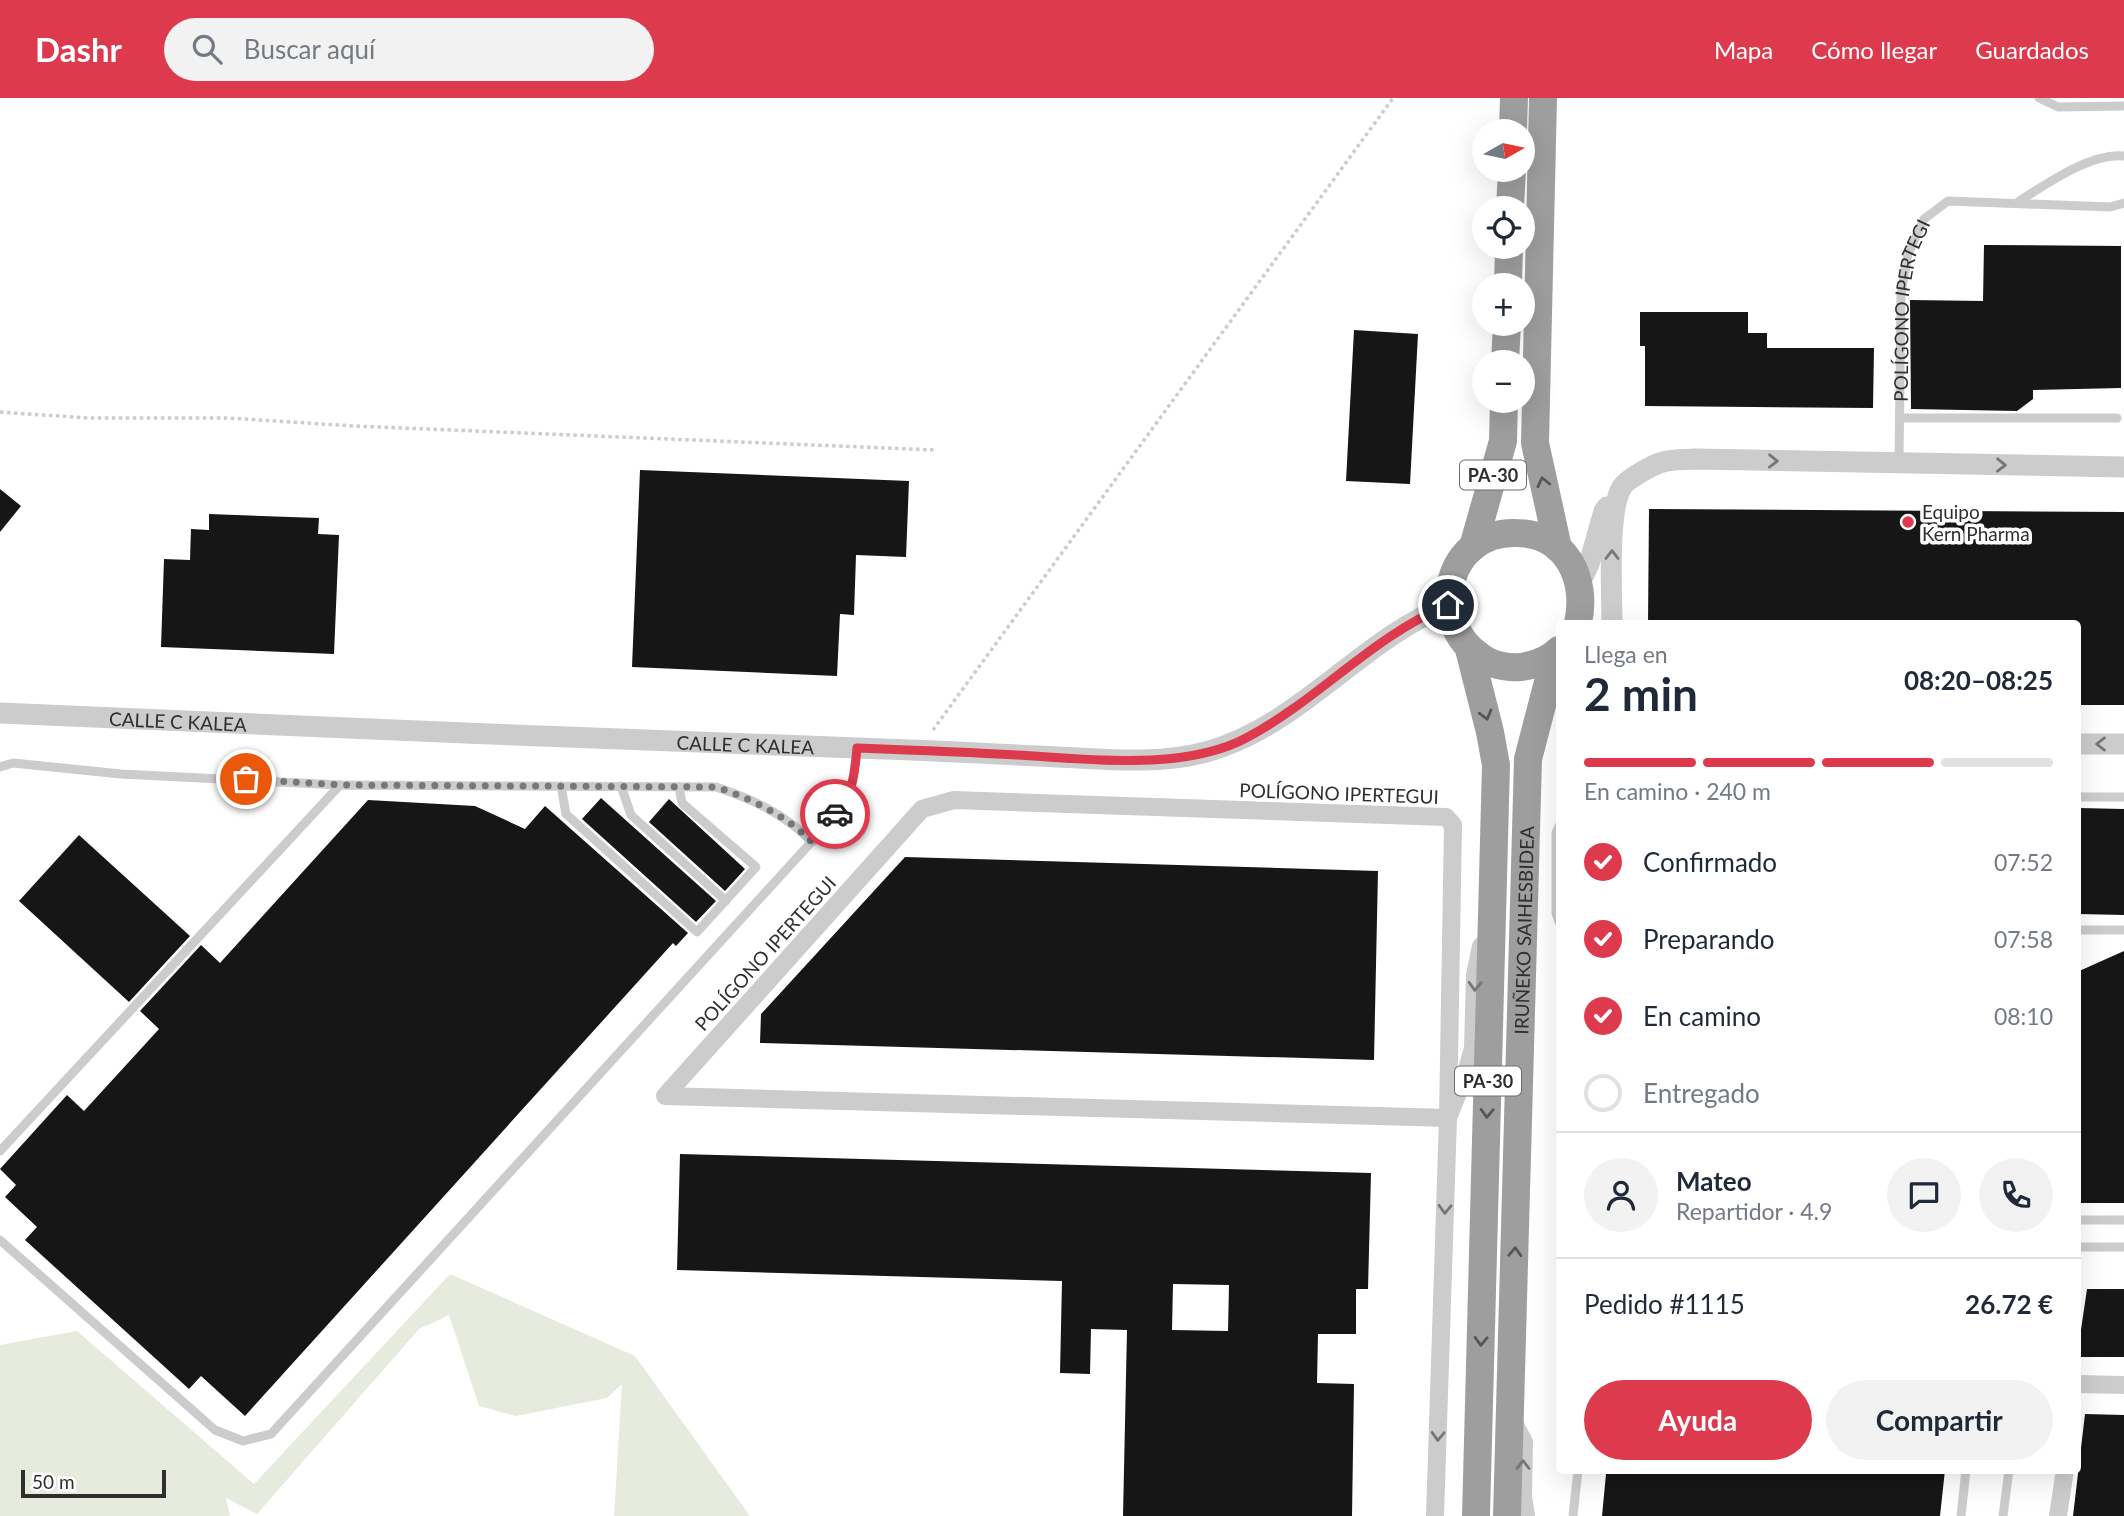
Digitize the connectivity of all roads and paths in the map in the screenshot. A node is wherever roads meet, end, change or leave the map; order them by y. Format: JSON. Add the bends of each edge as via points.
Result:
{"nodes":[{"id":1,"x":1393,"y":98,"type":"edge"},
{"id":2,"x":1514,"y":98,"type":"edge"},
{"id":3,"x":1543,"y":98,"type":"edge"},
{"id":4,"x":2039,"y":98,"type":"edge"},
{"id":5,"x":2124,"y":106,"type":"edge"},
{"id":6,"x":1513,"y":119,"type":"edge"},
{"id":7,"x":2124,"y":156,"type":"edge"},
{"id":8,"x":2016,"y":203,"type":"junction"},
{"id":9,"x":2124,"y":203,"type":"edge"},
{"id":10,"x":0,"y":412,"type":"edge"},
{"id":11,"x":1504,"y":413,"type":"edge"},
{"id":12,"x":1900,"y":418,"type":"junction"},
{"id":13,"x":2117,"y":418,"type":"dead end"},
{"id":14,"x":935,"y":450,"type":"dead end"},
{"id":15,"x":1899,"y":463,"type":"junction"},
{"id":16,"x":2124,"y":467,"type":"edge"},
{"id":17,"x":1622,"y":487,"type":"junction"},
{"id":18,"x":1473,"y":547,"type":"junction"},
{"id":19,"x":1558,"y":548,"type":"junction"},
{"id":20,"x":1580,"y":583,"type":"junction"},
{"id":21,"x":1448,"y":605,"type":"junction"},
{"id":22,"x":1579,"y":620,"type":"edge"},
{"id":23,"x":1612,"y":620,"type":"edge"},
{"id":24,"x":1469,"y":649,"type":"junction"},
{"id":25,"x":1556,"y":654,"type":"edge"},
{"id":26,"x":1556,"y":657,"type":"edge"},
{"id":27,"x":0,"y":713,"type":"edge"},
{"id":28,"x":2081,"y":744,"type":"edge"},
{"id":29,"x":2124,"y":744,"type":"edge"},
{"id":30,"x":857,"y":748,"type":"junction"},
{"id":31,"x":929,"y":751,"type":"junction"},
{"id":32,"x":0,"y":767,"type":"edge"},
{"id":33,"x":340,"y":785,"type":"junction"},
{"id":34,"x":561,"y":786,"type":"junction"},
{"id":35,"x":621,"y":786,"type":"junction"},
{"id":36,"x":679,"y":787,"type":"junction"},
{"id":37,"x":2081,"y":797,"type":"edge"},
{"id":38,"x":2124,"y":797,"type":"edge"},
{"id":39,"x":1556,"y":833,"type":"edge"},
{"id":40,"x":812,"y":842,"type":"junction"},
{"id":41,"x":1493,"y":895,"type":"junction"},
{"id":42,"x":726,"y":901,"type":"junction"},
{"id":43,"x":1556,"y":913,"type":"edge"},
{"id":44,"x":2081,"y":930,"type":"edge"},
{"id":45,"x":2124,"y":930,"type":"edge"},
{"id":46,"x":1448,"y":1118,"type":"junction"},
{"id":47,"x":0,"y":1152,"type":"edge"},
{"id":48,"x":2081,"y":1220,"type":"edge"},
{"id":49,"x":2124,"y":1220,"type":"edge"},
{"id":50,"x":0,"y":1240,"type":"edge"},
{"id":51,"x":2081,"y":1247,"type":"edge"},
{"id":52,"x":2124,"y":1247,"type":"edge"},
{"id":53,"x":2081,"y":1384,"type":"edge"},
{"id":54,"x":2124,"y":1385,"type":"edge"},
{"id":55,"x":1510,"y":1417,"type":"junction"},
{"id":56,"x":1578,"y":1474,"type":"edge"},
{"id":57,"x":1966,"y":1474,"type":"edge"},
{"id":58,"x":2008,"y":1474,"type":"edge"},
{"id":59,"x":2064,"y":1474,"type":"edge"},
{"id":60,"x":1436,"y":1516,"type":"edge"},
{"id":61,"x":1476,"y":1516,"type":"edge"},
{"id":62,"x":1507,"y":1516,"type":"edge"},
{"id":63,"x":1527,"y":1516,"type":"edge"},
{"id":64,"x":1573,"y":1516,"type":"edge"},
{"id":65,"x":1961,"y":1516,"type":"edge"},
{"id":66,"x":2003,"y":1516,"type":"edge"},
{"id":67,"x":2058,"y":1516,"type":"edge"}],
"edges":[{"from":1,"to":31,"type":"path","via":[[934,727]]},
{"from":2,"to":6,"type":"highway"},
{"from":19,"to":3,"type":"highway","number":"PA-30","one_way":true,"via":[[1535,443]]},
{"from":4,"to":5,"type":"lane","via":[[2058,107]]},
{"from":7,"to":8,"type":"lane","via":[[2110,155],[2058,177]]},
{"from":8,"to":9,"type":"lane","name":"POLÍGONO IPERTEGI","via":[[2110,207]]},
{"from":8,"to":12,"type":"lane","name":"POLÍGONO IPERTEGI","via":[[1948,201],[1924,219],[1909,254],[1901,293]]},
{"from":10,"to":14,"type":"path"},
{"from":11,"to":18,"type":"highway","number":"PA-30","via":[[1503,442]]},
{"from":12,"to":13,"type":"lane","name":"POLÍGONO IPERTEGI"},
{"from":12,"to":15,"type":"lane","name":"POLÍGONO IPERTEGI"},
{"from":15,"to":16,"type":"street","one_way":true},
{"from":17,"to":15,"type":"street","one_way":true,"via":[[1662,462],[1696,459]]},
{"from":17,"to":20,"type":"street","via":[[1604,511]]},
{"from":23,"to":17,"type":"street","one_way":true,"via":[[1612,537]]},
{"from":18,"to":19,"type":"highway","via":[[1493,536],[1516,533],[1538,537]]},
{"from":18,"to":21,"type":"highway","number":"PA-30","via":[[1458,563]]},
{"from":19,"to":20,"type":"highway","number":"PA-30"},
{"from":20,"to":22,"type":"highway"},
{"from":21,"to":24,"type":"highway","number":"PA-30","via":[[1458,637]]},
{"from":21,"to":31,"type":"street","name":"CALLE C KALEA","via":[[1389,636],[1289,713],[1245,739],[1204,753],[1165,760],[1116,760]]},
{"from":24,"to":25,"type":"highway","number":"PA-30","via":[[1488,662],[1511,668],[1534,665]]},
{"from":24,"to":41,"type":"highway","name":"IRUÑEKO SAIHESBIDEA","number":"PA-30","one_way":true,"via":[[1496,765]]},
{"from":55,"to":26,"type":"highway","name":"IRUÑEKO SAIHESBIDEA","number":"PA-30","one_way":true,"via":[[1528,759]]},
{"from":27,"to":30,"type":"street","name":"CALLE C KALEA"},
{"from":29,"to":28,"type":"street","one_way":true},
{"from":30,"to":31,"type":"street","name":"CALLE C KALEA"},
{"from":30,"to":40,"type":"lane","via":[[849,796]]},
{"from":32,"to":33,"type":"lane","via":[[13,763],[121,774]]},
{"from":33,"to":34,"type":"lane"},
{"from":33,"to":47,"type":"lane"},
{"from":34,"to":35,"type":"lane"},
{"from":34,"to":42,"type":"lane","via":[[566,814],[696,932]]},
{"from":35,"to":36,"type":"lane"},
{"from":35,"to":42,"type":"lane","via":[[631,815]]},
{"from":36,"to":40,"type":"lane","via":[[716,787],[747,797],[777,813]]},
{"from":36,"to":42,"type":"lane","via":[[682,803],[756,867]]},
{"from":37,"to":38,"type":"lane"},
{"from":39,"to":43,"type":"lane"},
{"from":40,"to":50,"type":"lane","via":[[271,1434],[243,1441],[215,1430]]},
{"from":41,"to":46,"type":"street","name":"IRUÑEKO SAIHESBIDEA","one_way":true,"via":[[1475,975],[1473,1048]]},
{"from":41,"to":61,"type":"highway","name":"IRUÑEKO SAIHESBIDEA","number":"PA-30","one_way":true},
{"from":44,"to":45,"type":"lane"},
{"from":46,"to":46,"type":"street","name":"POLÍGONO IPERTEGUI","via":[[749,1098],[665,1096],[922,809],[954,800],[1446,817],[1453,825]]},
{"from":46,"to":60,"type":"street","name":"IRUÑEKO SAIHESBIDEA","one_way":true},
{"from":48,"to":49,"type":"lane"},
{"from":51,"to":52,"type":"lane"},
{"from":53,"to":54,"type":"street"},
{"from":55,"to":62,"type":"highway","name":"IRUÑEKO SAIHESBIDEA","number":"PA-30"},
{"from":63,"to":55,"type":"street","name":"IRUÑEKO SAIHESBIDEA","one_way":true,"via":[[1524,1442]]},
{"from":56,"to":64,"type":"lane"},
{"from":57,"to":65,"type":"lane"},
{"from":58,"to":66,"type":"lane"},
{"from":59,"to":67,"type":"street"}]}
